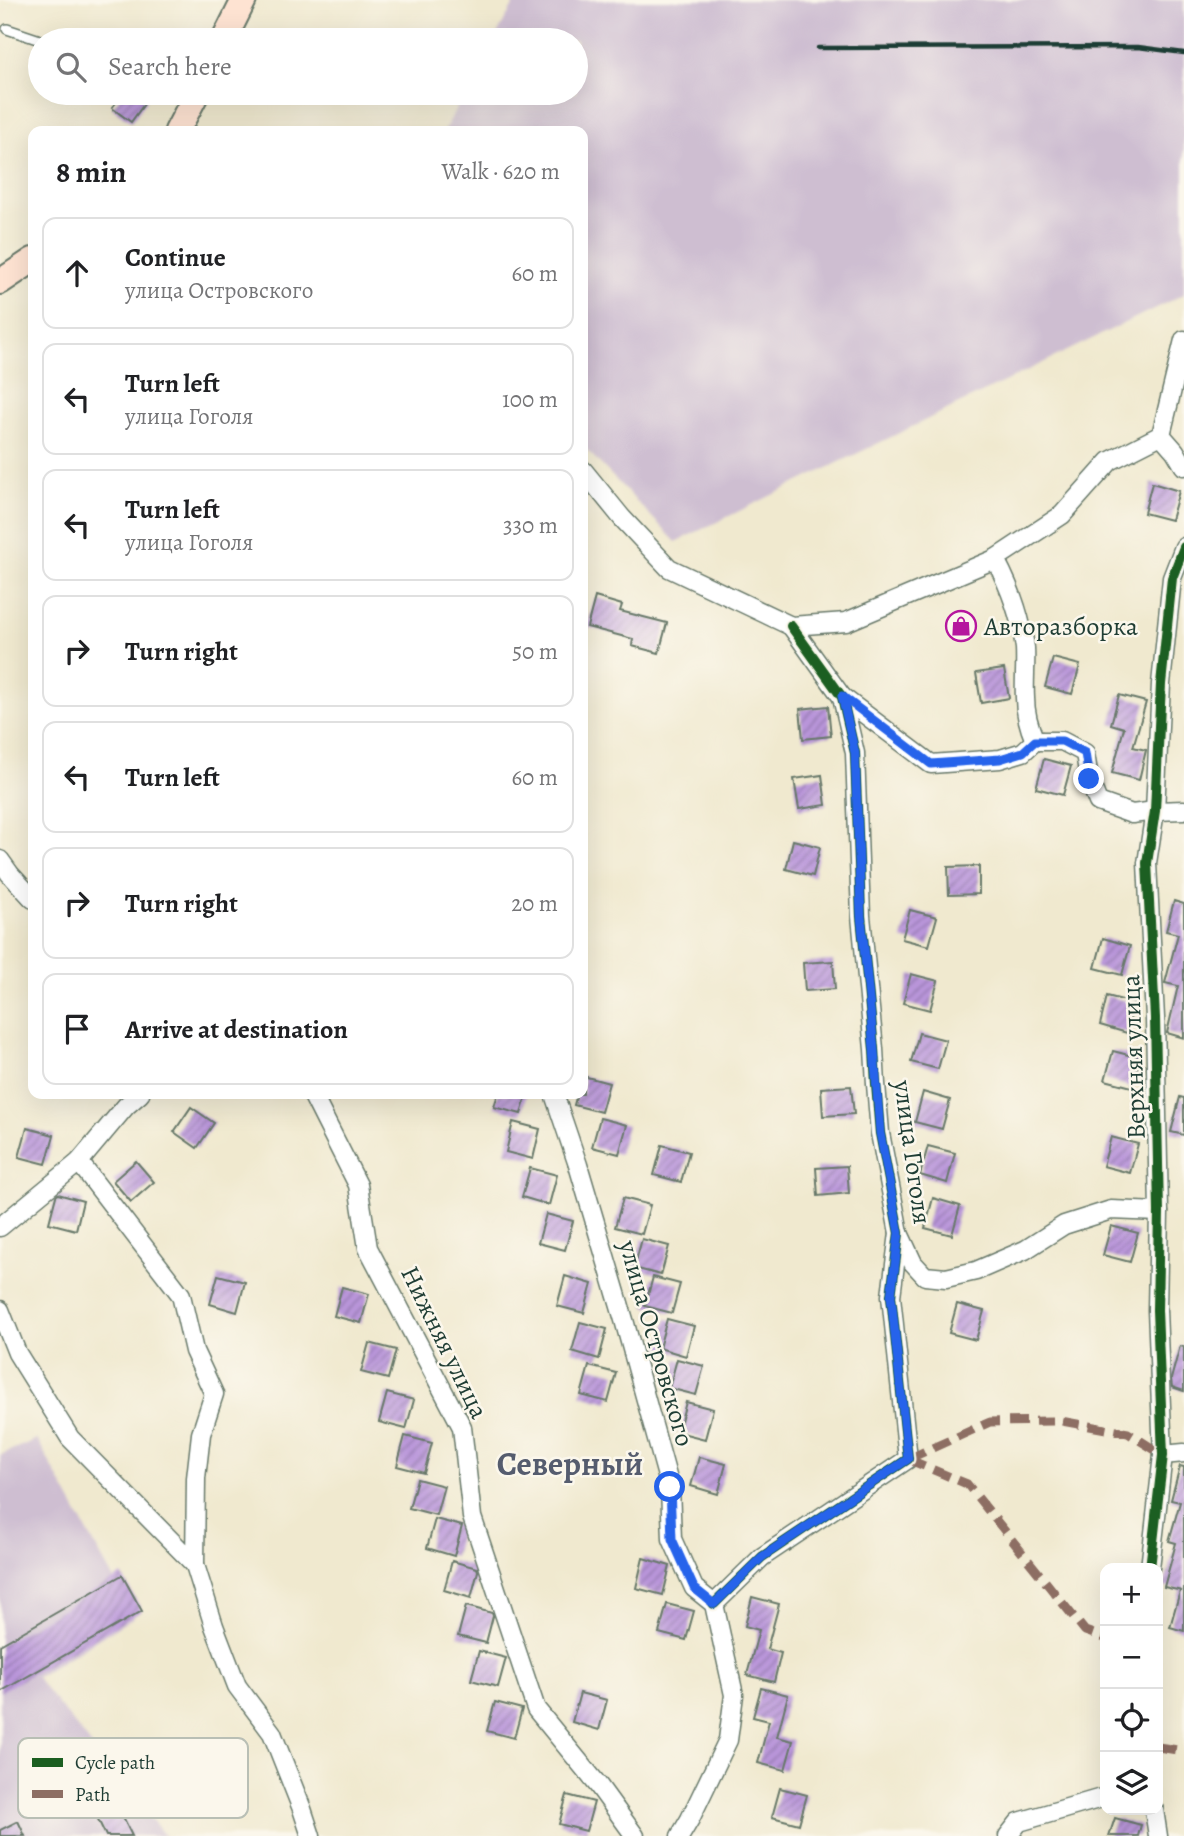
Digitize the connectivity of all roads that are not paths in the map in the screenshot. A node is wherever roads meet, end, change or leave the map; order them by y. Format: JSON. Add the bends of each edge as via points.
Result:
{"nodes":[{"id":1,"x":244,"y":0,"type":"edge"},
{"id":2,"x":230,"y":28,"type":"edge"},
{"id":3,"x":7,"y":29,"type":"dead end"},
{"id":4,"x":28,"y":36,"type":"edge"},
{"id":5,"x":191,"y":105,"type":"edge"},
{"id":6,"x":180,"y":126,"type":"edge"},
{"id":7,"x":28,"y":263,"type":"edge"},
{"id":8,"x":0,"y":282,"type":"edge"},
{"id":9,"x":1184,"y":340,"type":"edge"},
{"id":10,"x":1161,"y":435,"type":"junction"},
{"id":11,"x":1184,"y":466,"type":"edge"},
{"id":12,"x":588,"y":476,"type":"edge"},
{"id":13,"x":1184,"y":547,"type":"edge"},
{"id":14,"x":995,"y":559,"type":"junction"},
{"id":15,"x":791,"y":626,"type":"junction"},
{"id":16,"x":842,"y":696,"type":"junction"},
{"id":17,"x":1035,"y":741,"type":"junction"},
{"id":18,"x":1184,"y":810,"type":"edge"},
{"id":19,"x":1155,"y":811,"type":"junction"},
{"id":20,"x":0,"y":860,"type":"edge"},
{"id":21,"x":28,"y":894,"type":"edge"},
{"id":22,"x":134,"y":1099,"type":"edge"},
{"id":23,"x":315,"y":1099,"type":"edge"},
{"id":24,"x":556,"y":1099,"type":"edge"},
{"id":25,"x":79,"y":1161,"type":"junction"},
{"id":26,"x":1159,"y":1212,"type":"junction"},
{"id":27,"x":0,"y":1227,"type":"edge"},
{"id":28,"x":899,"y":1233,"type":"junction"},
{"id":29,"x":0,"y":1310,"type":"edge"},
{"id":30,"x":1184,"y":1453,"type":"edge"},
{"id":31,"x":1163,"y":1455,"type":"junction"},
{"id":32,"x":1151,"y":1563,"type":"edge"},
{"id":33,"x":195,"y":1565,"type":"junction"},
{"id":34,"x":714,"y":1604,"type":"junction"},
{"id":35,"x":1100,"y":1798,"type":"edge"},
{"id":36,"x":1155,"y":1815,"type":"edge"},
{"id":37,"x":311,"y":1836,"type":"edge"},
{"id":38,"x":635,"y":1836,"type":"edge"},
{"id":39,"x":680,"y":1836,"type":"edge"},
{"id":40,"x":1008,"y":1836,"type":"edge"},
{"id":41,"x":1158,"y":1836,"type":"edge"}],
"edges":[{"from":1,"to":2,"type":"street"},
{"from":3,"to":4,"type":"lane"},
{"from":5,"to":6,"type":"street"},
{"from":7,"to":8,"type":"street"},
{"from":9,"to":10,"type":"street"},
{"from":10,"to":11,"type":"street"},
{"from":10,"to":14,"type":"street","via":[[1110,461],[1062,515]]},
{"from":12,"to":15,"type":"street","via":[[669,568]]},
{"from":13,"to":19,"type":"street","name":"Верхняя улица","via":[[1172,578]]},
{"from":14,"to":15,"type":"street","via":[[846,622]]},
{"from":14,"to":17,"type":"street","via":[[1019,618],[1025,650],[1024,701]]},
{"from":15,"to":16,"type":"street","name":"улица Гоголя"},
{"from":16,"to":17,"type":"street","via":[[931,764],[1000,759],[1023,752]]},
{"from":16,"to":28,"type":"street","name":"улица Гоголя","via":[[855,753],[861,916],[880,1133]]},
{"from":17,"to":19,"type":"street","via":[[1062,741],[1085,753],[1098,802],[1132,814]]},
{"from":18,"to":19,"type":"street"},
{"from":19,"to":26,"type":"street","name":"Верхняя улица","via":[[1147,863]]},
{"from":20,"to":21,"type":"street"},
{"from":22,"to":25,"type":"street"},
{"from":23,"to":38,"type":"street","name":"Нижняя улица","via":[[358,1185],[369,1248],[462,1427],[472,1517],[536,1709]]},
{"from":24,"to":34,"type":"street","name":"улица Островского","via":[[670,1487],[672,1539],[694,1588]]},
{"from":25,"to":27,"type":"street"},
{"from":25,"to":33,"type":"street","via":[[181,1295],[194,1351],[214,1394],[201,1434],[196,1478]]},
{"from":26,"to":28,"type":"street","via":[[1111,1210],[1064,1225],[1025,1250],[976,1271],[946,1278],[925,1276],[913,1263]]},
{"from":26,"to":31,"type":"street","name":"Верхняя улица","via":[[1157,1310]]},
{"from":28,"to":34,"type":"street","name":"улица Гоголя","via":[[891,1296],[908,1459],[762,1557]]},
{"from":29,"to":33,"type":"street","via":[[17,1353],[70,1438]]},
{"from":30,"to":31,"type":"street"},
{"from":31,"to":32,"type":"street","name":"Верхняя улица"},
{"from":33,"to":37,"type":"street","via":[[237,1686],[272,1733]]},
{"from":34,"to":39,"type":"street","via":[[734,1695],[728,1740]]},
{"from":35,"to":40,"type":"street","via":[[1019,1822]]},
{"from":36,"to":41,"type":"street"}]}
